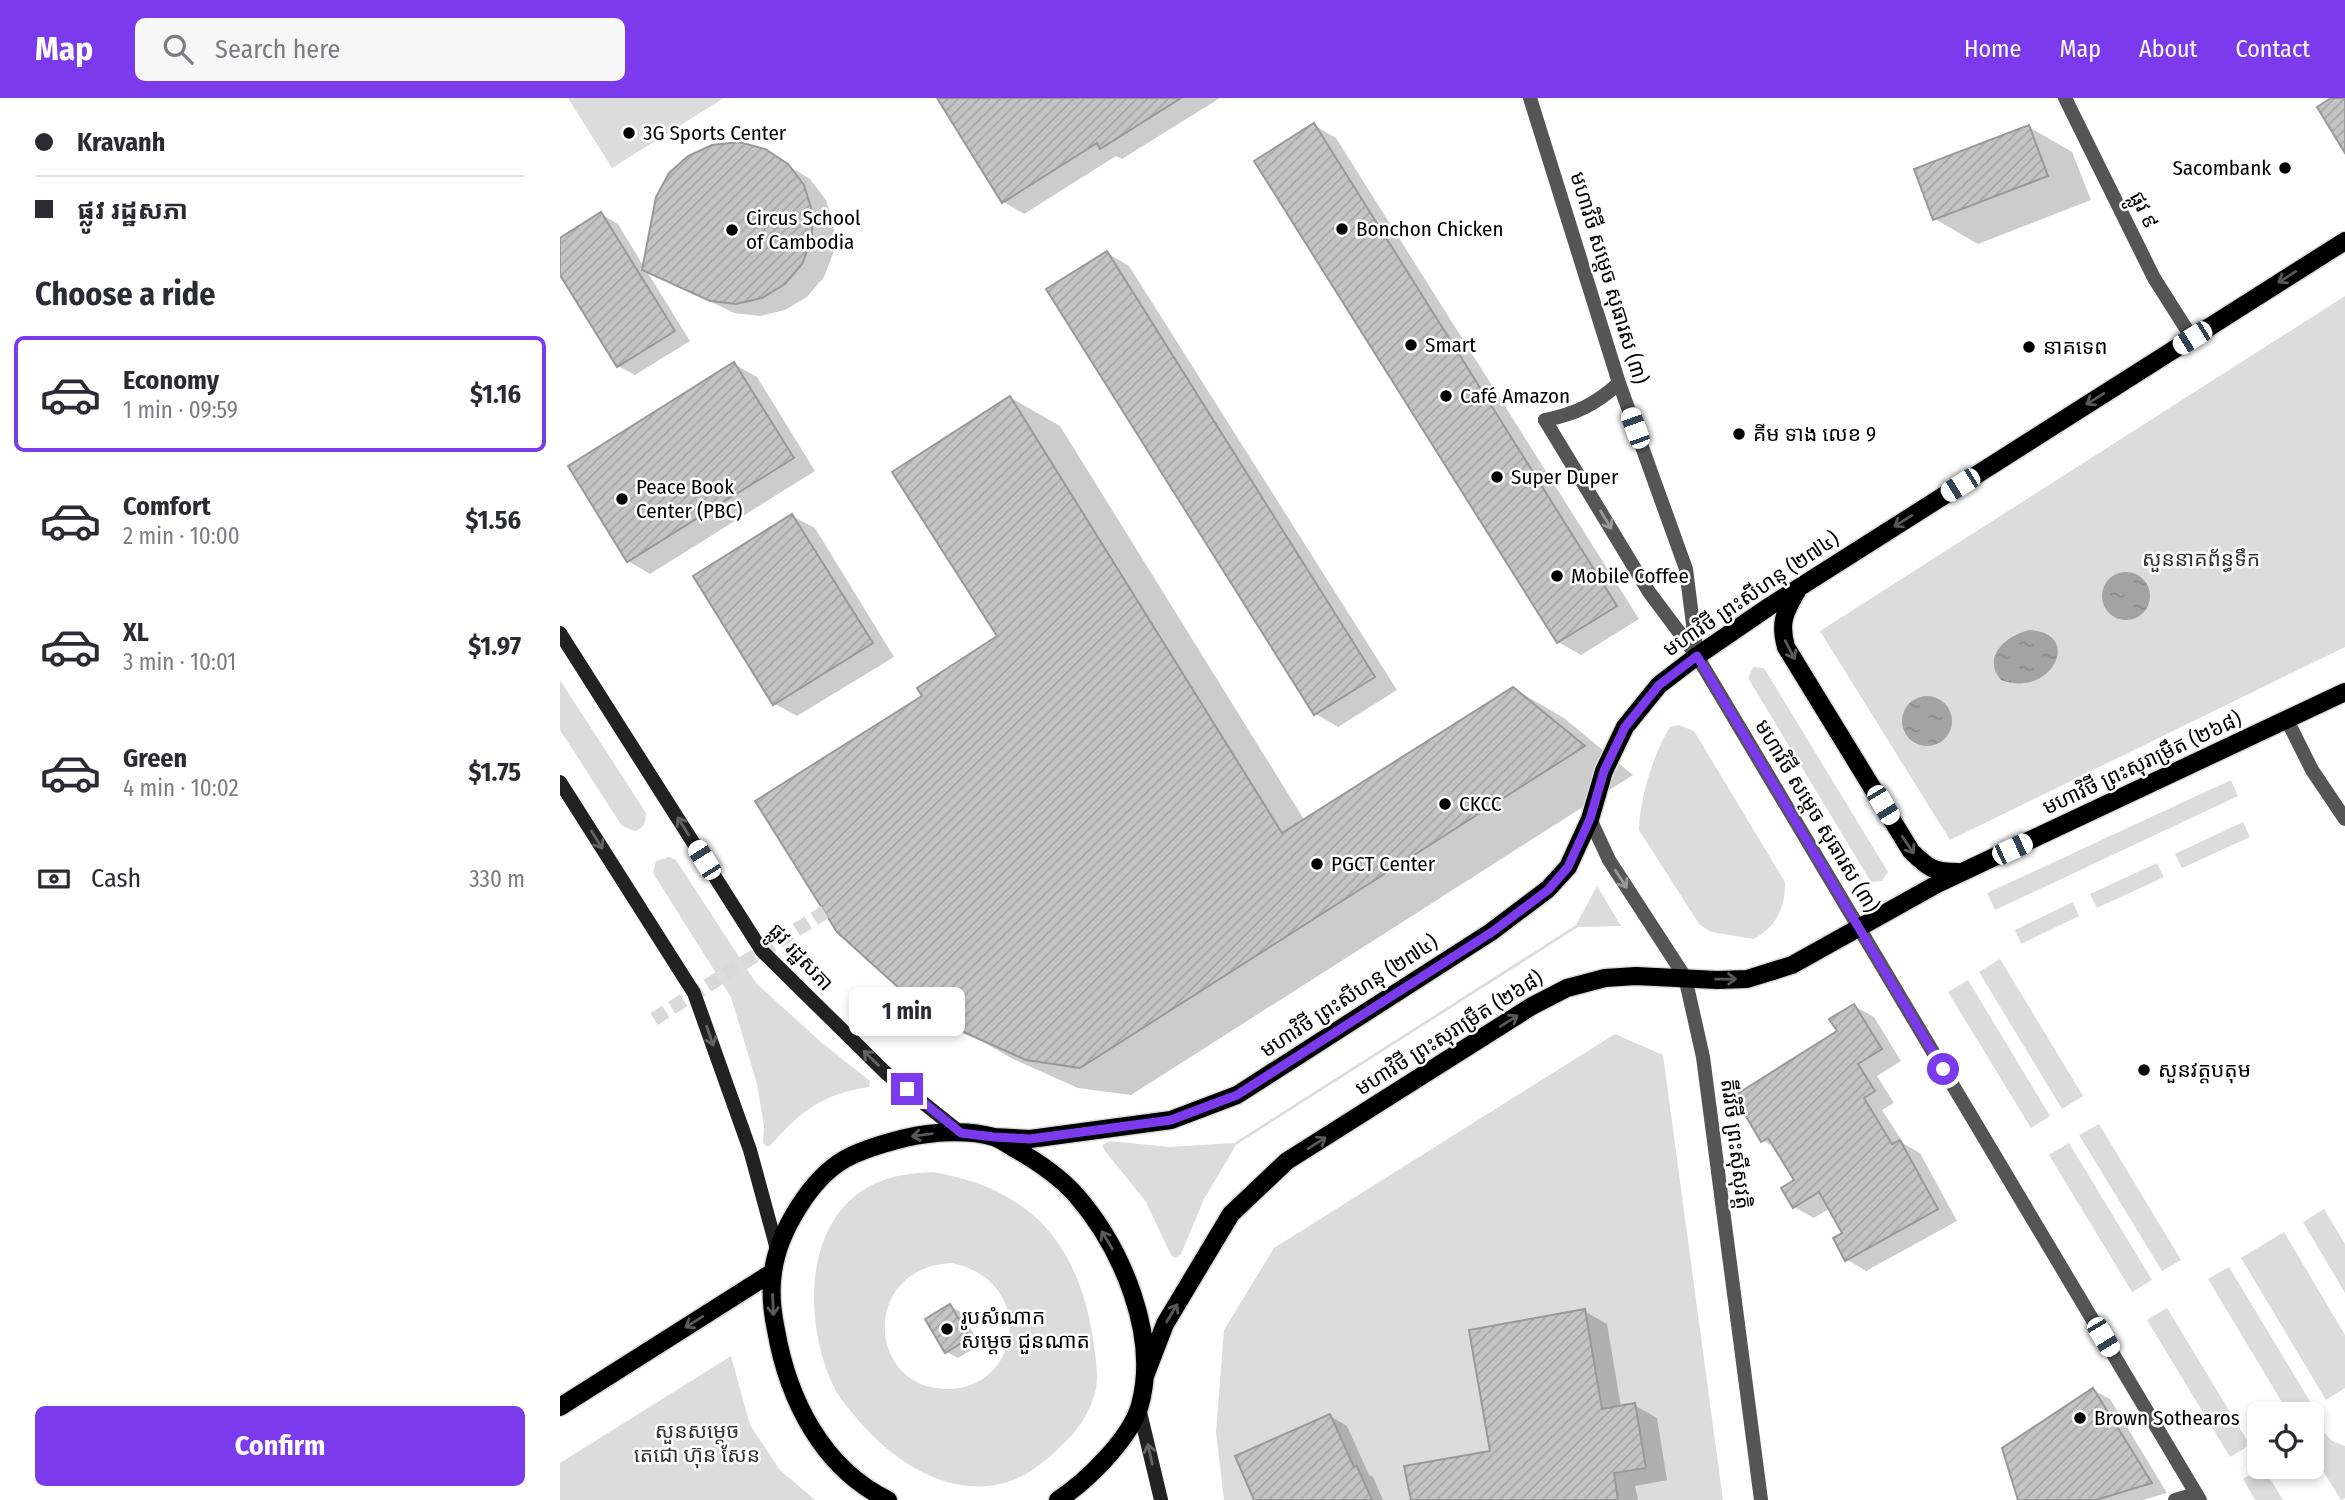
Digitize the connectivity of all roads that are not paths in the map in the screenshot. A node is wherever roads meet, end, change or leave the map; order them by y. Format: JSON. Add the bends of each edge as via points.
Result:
{"nodes":[{"id":1,"x":1531,"y":98,"type":"edge"},
{"id":2,"x":2065,"y":98,"type":"edge"},
{"id":3,"x":2345,"y":241,"type":"edge"},
{"id":4,"x":2192,"y":338,"type":"junction"},
{"id":5,"x":1619,"y":383,"type":"junction"},
{"id":6,"x":1798,"y":588,"type":"junction"},
{"id":7,"x":560,"y":633,"type":"edge"},
{"id":8,"x":1697,"y":656,"type":"junction"},
{"id":9,"x":2345,"y":692,"type":"edge"},
{"id":10,"x":2287,"y":720,"type":"junction"},
{"id":11,"x":560,"y":782,"type":"edge"},
{"id":12,"x":1590,"y":819,"type":"junction"},
{"id":13,"x":2345,"y":819,"type":"edge"},
{"id":14,"x":1963,"y":872,"type":"junction"},
{"id":15,"x":1860,"y":929,"type":"junction"},
{"id":16,"x":1685,"y":977,"type":"junction"},
{"id":17,"x":961,"y":1133,"type":"junction"},
{"id":18,"x":994,"y":1137,"type":"junction"},
{"id":19,"x":778,"y":1254,"type":"junction"},
{"id":20,"x":773,"y":1272,"type":"junction"},
{"id":21,"x":1145,"y":1376,"type":"junction"},
{"id":22,"x":560,"y":1407,"type":"edge"},
{"id":23,"x":1139,"y":1408,"type":"junction"},
{"id":24,"x":2198,"y":1497,"type":"edge"},
{"id":25,"x":888,"y":1500,"type":"edge"},
{"id":26,"x":1058,"y":1500,"type":"edge"},
{"id":27,"x":1161,"y":1500,"type":"edge"},
{"id":28,"x":1761,"y":1500,"type":"edge"},
{"id":29,"x":2175,"y":1500,"type":"edge"}],
"edges":[{"from":1,"to":5,"type":"street","name":"មហាវិថី សម្តេច សុធារស (៣)"},
{"from":2,"to":4,"type":"street","name":"ផ្លូវ ៩","via":[[2154,278]]},
{"from":3,"to":4,"type":"main road","name":"មហាវិថី ព្រះសីហនុ (២៧៤)","one_way":true},
{"from":4,"to":6,"type":"main road","name":"មហាវិថី ព្រះសីហនុ (២៧៤)","one_way":true},
{"from":5,"to":8,"type":"street","name":"មហាវិថី សម្តេច សុធារស (៣)","via":[[1686,569]]},
{"from":5,"to":8,"type":"street","one_way":true,"via":[[1586,409],[1545,420],[1649,592]]},
{"from":6,"to":8,"type":"main road","name":"មហាវិថី ព្រះសីហនុ (២៧៤)"},
{"from":6,"to":14,"type":"main road","one_way":true,"via":[[1783,616],[1786,647],[1911,851],[1939,872]]},
{"from":17,"to":7,"type":"main road","name":"ផ្លូវ រដ្ឋសភា","one_way":true,"via":[[887,1074],[762,951]]},
{"from":8,"to":12,"type":"main road","name":"មហាវិថី ព្រះសីហនុ (២៧៤)","via":[[1659,685],[1625,727],[1604,771]]},
{"from":8,"to":15,"type":"street","name":"មហាវិថី សម្តេច សុធារស (៣)"},
{"from":9,"to":10,"type":"main road","name":"មហាវិថី ព្រះសុរាម្រឹត (២៦៨)"},
{"from":10,"to":13,"type":"street","via":[[2312,770]]},
{"from":10,"to":14,"type":"main road","name":"មហាវិថី ព្រះសុរាម្រឹត (២៦៨)"},
{"from":11,"to":19,"type":"main road","one_way":true,"via":[[694,993],[750,1150]]},
{"from":12,"to":16,"type":"street","name":"តីរវិថី ព្រះស៊ីសុវត្តិ","one_way":true,"via":[[1609,860]]},
{"from":12,"to":18,"type":"main road","name":"មហាវិថី ព្រះសីហនុ (២៧៤)","via":[[1568,867],[1525,908],[1237,1095],[1171,1120],[1030,1139]]},
{"from":14,"to":15,"type":"main road","name":"មហាវិថី ព្រះសុរាម្រឹត (២៦៨)"},
{"from":16,"to":15,"type":"main road","name":"មហាវិថី ព្រះសុរាម្រឹត (២៦៨)","one_way":true,"via":[[1747,979],[1770,973]]},
{"from":15,"to":24,"type":"street","name":"មហាវិថី សម្តេច សុធារស (៣)"},
{"from":21,"to":16,"type":"main road","name":"មហាវិថី ព្រះសុរាម្រឹត (២៦៨)","one_way":true,"via":[[1166,1324],[1231,1214],[1287,1161],[1567,988],[1605,978]]},
{"from":16,"to":28,"type":"street","name":"តីរវិថី ព្រះស៊ីសុវត្តិ","via":[[1703,1057]]},
{"from":17,"to":18,"type":"main road","name":"មហាវិថី ព្រះសីហនុ (២៧៤)"},
{"from":17,"to":19,"type":"main road","name":"មហាវិថី ព្រះសីហនុ (២៧៤)","one_way":true,"via":[[922,1134],[844,1159],[813,1185]]},
{"from":21,"to":18,"type":"main road","one_way":true,"via":[[1143,1332],[1135,1300],[1101,1230],[1076,1195],[1041,1164]]},
{"from":19,"to":20,"type":"main road","name":"មហាវិថី ព្រះសីហនុ (២៧៤)"},
{"from":20,"to":22,"type":"main road","one_way":true},
{"from":20,"to":25,"type":"main road","name":"មហាវិថី ព្រះសីហនុ (២៧៤)","one_way":true,"via":[[772,1311],[779,1350],[802,1414],[848,1473]]},
{"from":21,"to":23,"type":"main road"},
{"from":23,"to":26,"type":"main road","via":[[1119,1442],[1090,1476]]},
{"from":27,"to":23,"type":"main road","one_way":true},
{"from":24,"to":29,"type":"street"}]}
